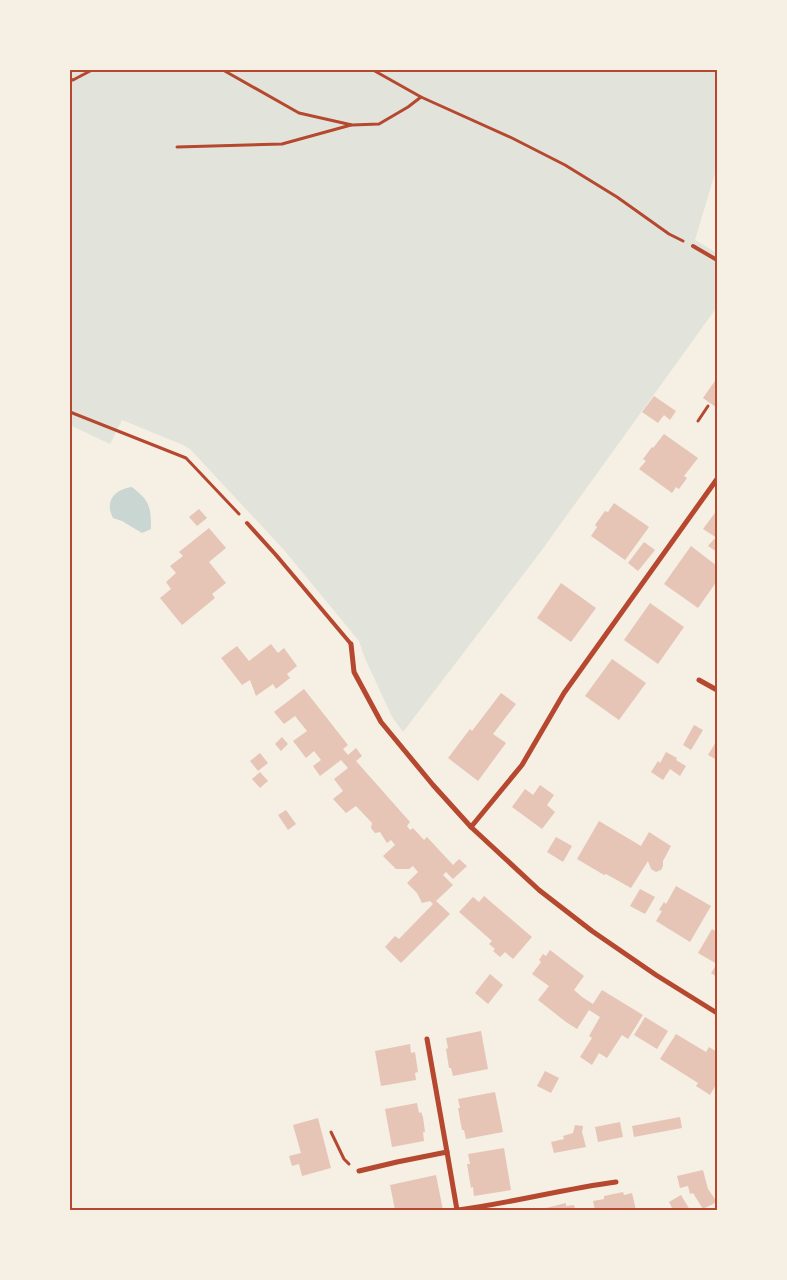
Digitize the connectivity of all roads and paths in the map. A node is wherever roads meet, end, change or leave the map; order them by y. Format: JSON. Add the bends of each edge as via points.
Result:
{"nodes":[{"id":1,"x":92,"y":70,"type":"edge"},
{"id":2,"x":223,"y":70,"type":"edge"},
{"id":3,"x":373,"y":70,"type":"edge"},
{"id":4,"x":70,"y":79,"type":"edge"},
{"id":5,"x":422,"y":98,"type":"junction"},
{"id":6,"x":352,"y":125,"type":"junction"},
{"id":7,"x":177,"y":147,"type":"dead end"},
{"id":8,"x":693,"y":246,"type":"joint"},
{"id":9,"x":717,"y":260,"type":"edge"},
{"id":10,"x":708,"y":406,"type":"dead end"},
{"id":11,"x":70,"y":412,"type":"edge"},
{"id":12,"x":698,"y":421,"type":"dead end"},
{"id":13,"x":717,"y":479,"type":"edge"},
{"id":14,"x":247,"y":523,"type":"joint"},
{"id":15,"x":351,"y":644,"type":"joint"},
{"id":16,"x":699,"y":680,"type":"dead end"},
{"id":17,"x":717,"y":690,"type":"edge"},
{"id":18,"x":471,"y":827,"type":"junction"},
{"id":19,"x":717,"y":1013,"type":"edge"},
{"id":20,"x":427,"y":1039,"type":"dead end"},
{"id":21,"x":331,"y":1132,"type":"dead end"},
{"id":22,"x":447,"y":1152,"type":"junction"},
{"id":23,"x":359,"y":1171,"type":"joint"},
{"id":24,"x":616,"y":1182,"type":"dead end"},
{"id":25,"x":458,"y":1210,"type":"edge"}],
"edges":[{"from":1,"to":4,"type":"path"},
{"from":2,"to":6,"type":"path","via":[[299,113]]},
{"from":3,"to":5,"type":"path"},
{"from":5,"to":6,"type":"path","via":[[379,124]]},
{"from":5,"to":8,"type":"path","via":[[565,165],[617,196],[669,234]]},
{"from":6,"to":7,"type":"path","via":[[282,144]]},
{"from":8,"to":9,"type":"lane"},
{"from":10,"to":12,"type":"path"},
{"from":11,"to":14,"type":"path","via":[[186,458]]},
{"from":13,"to":18,"type":"street","via":[[564,693],[522,765]]},
{"from":14,"to":15,"type":"lane"},
{"from":15,"to":18,"type":"street","via":[[354,672],[381,722]]},
{"from":16,"to":17,"type":"street"},
{"from":18,"to":19,"type":"street","via":[[539,890],[592,931]]},
{"from":20,"to":22,"type":"street"},
{"from":21,"to":23,"type":"path","via":[[344,1159]]},
{"from":22,"to":23,"type":"street"},
{"from":22,"to":25,"type":"street"},
{"from":24,"to":25,"type":"street"}]}
